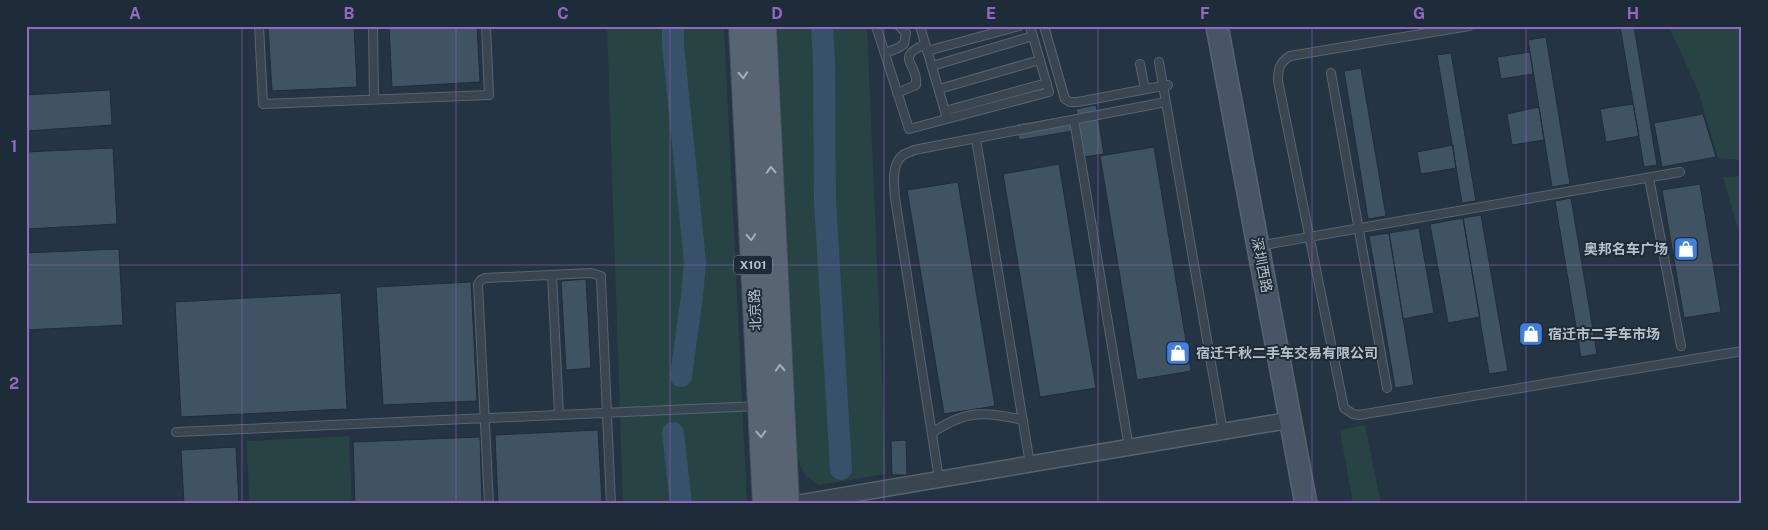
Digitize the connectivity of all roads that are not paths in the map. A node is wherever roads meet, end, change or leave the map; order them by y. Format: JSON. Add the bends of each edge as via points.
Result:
{"nodes":[{"id":1,"x":260,"y":26,"type":"edge"},
{"id":2,"x":373,"y":26,"type":"edge"},
{"id":3,"x":486,"y":26,"type":"edge"},
{"id":4,"x":741,"y":26,"type":"edge"},
{"id":5,"x":764,"y":26,"type":"edge"},
{"id":6,"x":876,"y":26,"type":"edge"},
{"id":7,"x":899,"y":26,"type":"edge"},
{"id":8,"x":1019,"y":26,"type":"edge"},
{"id":9,"x":1030,"y":26,"type":"edge"},
{"id":10,"x":1044,"y":26,"type":"edge"},
{"id":11,"x":1217,"y":26,"type":"edge"},
{"id":12,"x":1229,"y":26,"type":"edge"},
{"id":13,"x":1469,"y":26,"type":"edge"},
{"id":14,"x":921,"y":27,"type":"edge"},
{"id":15,"x":995,"y":29,"type":"edge"},
{"id":16,"x":1033,"y":36,"type":"junction"},
{"id":17,"x":926,"y":48,"type":"junction"},
{"id":18,"x":885,"y":53,"type":"junction"},
{"id":19,"x":1040,"y":60,"type":"junction"},
{"id":20,"x":1159,"y":62,"type":"dead end"},
{"id":21,"x":1140,"y":64,"type":"dead end"},
{"id":22,"x":932,"y":66,"type":"junction"},
{"id":23,"x":1331,"y":73,"type":"dead end"},
{"id":24,"x":1166,"y":85,"type":"junction"},
{"id":25,"x":1145,"y":89,"type":"junction"},
{"id":26,"x":938,"y":90,"type":"junction"},
{"id":27,"x":897,"y":93,"type":"junction"},
{"id":28,"x":374,"y":100,"type":"junction"},
{"id":29,"x":1166,"y":102,"type":"junction"},
{"id":30,"x":946,"y":115,"type":"junction"},
{"id":31,"x":1074,"y":120,"type":"junction"},
{"id":32,"x":976,"y":139,"type":"junction"},
{"id":33,"x":1680,"y":172,"type":"dead end"},
{"id":34,"x":1650,"y":178,"type":"junction"},
{"id":35,"x":1358,"y":228,"type":"junction"},
{"id":36,"x":1309,"y":236,"type":"junction"},
{"id":37,"x":1269,"y":244,"type":"junction"},
{"id":38,"x":552,"y":275,"type":"junction"},
{"id":39,"x":1681,"y":346,"type":"dead end"},
{"id":40,"x":1742,"y":351,"type":"edge"},
{"id":41,"x":1387,"y":388,"type":"dead end"},
{"id":42,"x":760,"y":406,"type":"junction"},
{"id":43,"x":607,"y":413,"type":"junction"},
{"id":44,"x":559,"y":415,"type":"junction"},
{"id":45,"x":485,"y":418,"type":"junction"},
{"id":46,"x":1023,"y":420,"type":"junction"},
{"id":47,"x":1291,"y":420,"type":"junction"},
{"id":48,"x":176,"y":432,"type":"dead end"},
{"id":49,"x":1223,"y":432,"type":"junction"},
{"id":50,"x":932,"y":433,"type":"junction"},
{"id":51,"x":1129,"y":448,"type":"junction"},
{"id":52,"x":1030,"y":464,"type":"junction"},
{"id":53,"x":939,"y":480,"type":"junction"},
{"id":54,"x":489,"y":504,"type":"edge"},
{"id":55,"x":611,"y":504,"type":"edge"},
{"id":56,"x":765,"y":504,"type":"edge"},
{"id":57,"x":787,"y":504,"type":"edge"},
{"id":58,"x":793,"y":504,"type":"edge"},
{"id":59,"x":1306,"y":504,"type":"edge"},
{"id":60,"x":1316,"y":504,"type":"edge"}],
"edges":[{"from":1,"to":28,"type":"lane","via":[[263,104]]},
{"from":2,"to":28,"type":"lane"},
{"from":3,"to":28,"type":"lane","via":[[490,95]]},
{"from":4,"to":42,"type":"main road","name":"北京路","number":"X101","one_way":true},
{"from":57,"to":5,"type":"main road","name":"北京路","number":"X101","one_way":true},
{"from":6,"to":18,"type":"lane"},
{"from":7,"to":18,"type":"lane","via":[[906,34],[904,44]]},
{"from":8,"to":15,"type":"lane"},
{"from":9,"to":16,"type":"lane"},
{"from":10,"to":25,"type":"lane","via":[[1064,99],[1078,102]]},
{"from":11,"to":47,"type":"street","name":"深圳西路"},
{"from":12,"to":37,"type":"street","name":"深圳西路"},
{"from":13,"to":36,"type":"lane","via":[[1300,54],[1282,61],[1278,82]]},
{"from":14,"to":17,"type":"lane"},
{"from":15,"to":17,"type":"lane"},
{"from":16,"to":19,"type":"lane"},
{"from":16,"to":22,"type":"lane"},
{"from":17,"to":22,"type":"lane"},
{"from":17,"to":27,"type":"lane","via":[[910,53],[908,59],[917,77],[916,85]]},
{"from":18,"to":27,"type":"lane"},
{"from":19,"to":26,"type":"lane"},
{"from":19,"to":30,"type":"lane","via":[[1050,92]]},
{"from":20,"to":24,"type":"lane"},
{"from":21,"to":25,"type":"lane"},
{"from":22,"to":26,"type":"lane"},
{"from":23,"to":35,"type":"lane"},
{"from":24,"to":25,"type":"lane"},
{"from":24,"to":29,"type":"lane"},
{"from":26,"to":30,"type":"lane"},
{"from":27,"to":30,"type":"lane","via":[[908,130]]},
{"from":29,"to":31,"type":"lane"},
{"from":29,"to":49,"type":"lane"},
{"from":31,"to":32,"type":"lane"},
{"from":31,"to":51,"type":"lane"},
{"from":32,"to":46,"type":"lane"},
{"from":32,"to":50,"type":"lane","via":[[914,150],[903,155],[896,164],[895,198]]},
{"from":33,"to":34,"type":"lane"},
{"from":34,"to":35,"type":"lane"},
{"from":34,"to":39,"type":"lane"},
{"from":35,"to":36,"type":"lane"},
{"from":35,"to":41,"type":"lane"},
{"from":36,"to":37,"type":"lane"},
{"from":36,"to":40,"type":"lane","via":[[1344,408],[1353,414]]},
{"from":37,"to":60,"type":"street","name":"深圳西路"},
{"from":38,"to":43,"type":"lane","via":[[592,273],[600,276]]},
{"from":38,"to":44,"type":"lane"},
{"from":38,"to":45,"type":"lane","via":[[485,278],[478,284]]},
{"from":42,"to":43,"type":"lane"},
{"from":42,"to":56,"type":"main road","name":"北京路","number":"X101","one_way":true},
{"from":43,"to":44,"type":"lane"},
{"from":43,"to":55,"type":"lane"},
{"from":44,"to":45,"type":"lane"},
{"from":45,"to":48,"type":"lane"},
{"from":45,"to":54,"type":"lane"},
{"from":46,"to":50,"type":"lane","via":[[996,414],[971,415],[947,422]]},
{"from":46,"to":52,"type":"lane"},
{"from":47,"to":49,"type":"street"},
{"from":47,"to":59,"type":"street","name":"深圳西路"},
{"from":49,"to":51,"type":"street"},
{"from":50,"to":53,"type":"lane"},
{"from":51,"to":52,"type":"street"},
{"from":52,"to":53,"type":"street"},
{"from":53,"to":58,"type":"street"}]}
